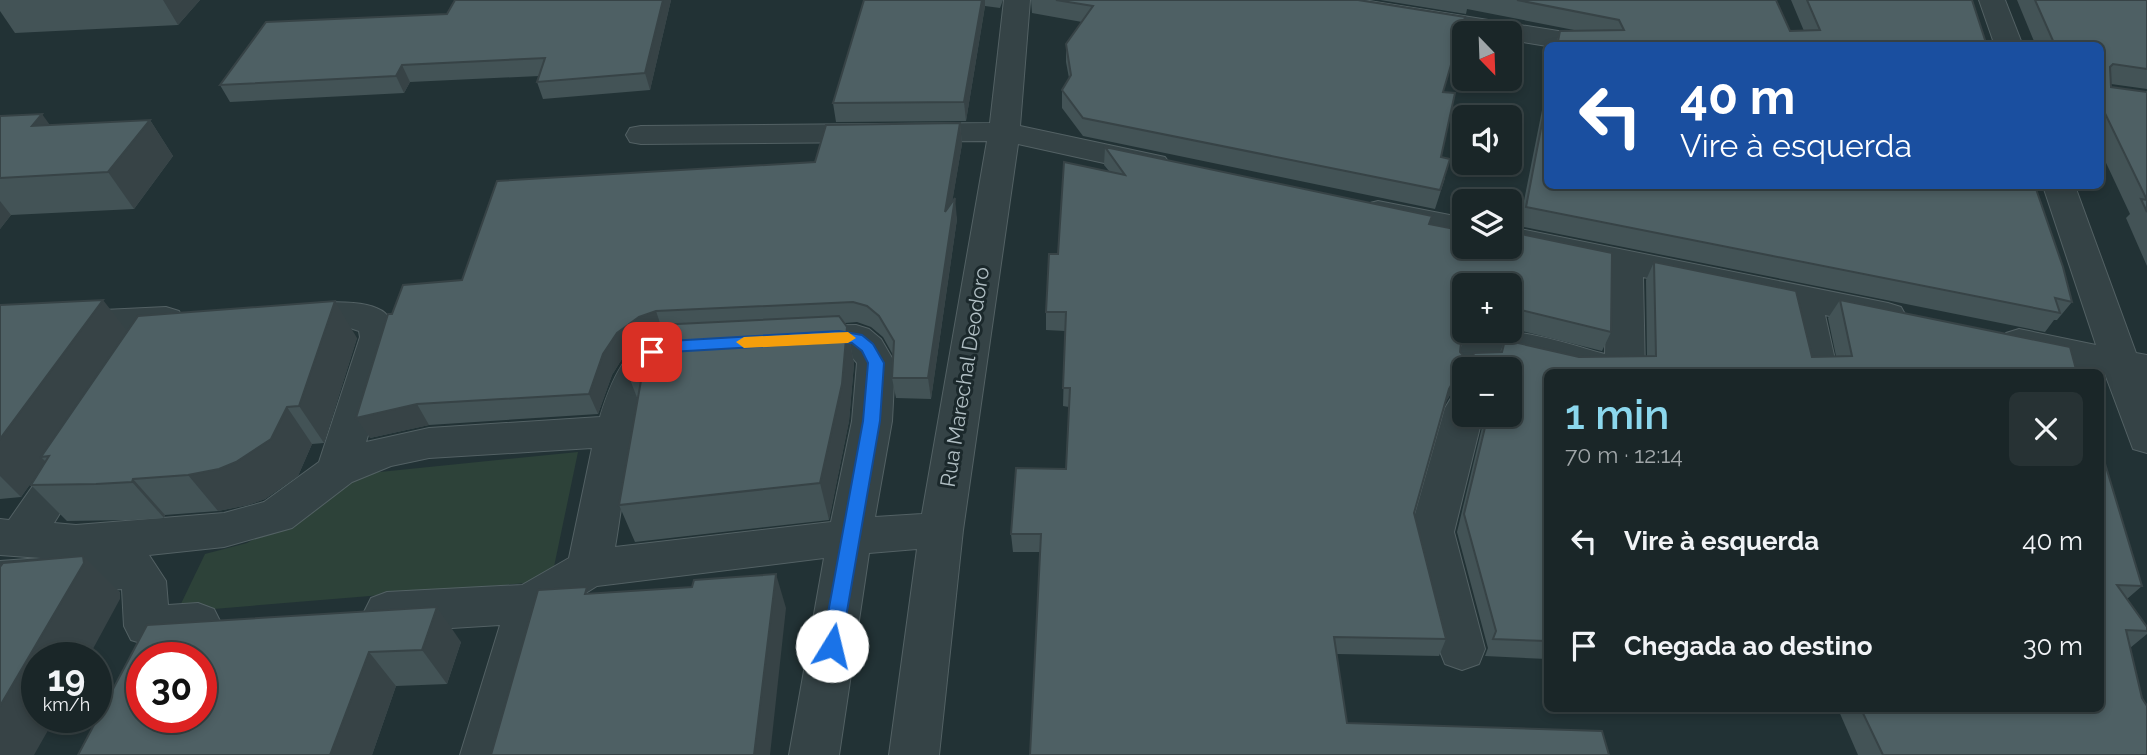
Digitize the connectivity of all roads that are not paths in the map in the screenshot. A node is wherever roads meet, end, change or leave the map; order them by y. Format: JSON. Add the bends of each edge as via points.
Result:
{"nodes":[{"id":1,"x":1017,"y":0,"type":"edge"},
{"id":2,"x":1312,"y":0,"type":"edge"},
{"id":3,"x":1992,"y":0,"type":"edge"},
{"id":4,"x":1577,"y":42,"type":"edge"},
{"id":5,"x":2008,"y":42,"type":"edge"},
{"id":6,"x":1004,"y":132,"type":"junction"},
{"id":7,"x":641,"y":135,"type":"dead end"},
{"id":8,"x":1180,"y":169,"type":"edge"},
{"id":9,"x":2060,"y":189,"type":"edge"},
{"id":10,"x":1343,"y":203,"type":"edge"},
{"id":11,"x":1452,"y":226,"type":"edge"},
{"id":12,"x":1522,"y":241,"type":"edge"},
{"id":13,"x":1625,"y":262,"type":"junction"},
{"id":14,"x":1804,"y":300,"type":"junction"},
{"id":15,"x":250,"y":318,"type":"edge"},
{"id":16,"x":1923,"y":323,"type":"edge"},
{"id":17,"x":0,"y":328,"type":"edge"},
{"id":18,"x":1989,"y":336,"type":"edge"},
{"id":19,"x":760,"y":341,"type":"edge"},
{"id":20,"x":708,"y":345,"type":"edge"},
{"id":21,"x":144,"y":354,"type":"edge"},
{"id":22,"x":1477,"y":357,"type":"edge"},
{"id":23,"x":2134,"y":365,"type":"edge"},
{"id":24,"x":1609,"y":369,"type":"edge"},
{"id":25,"x":1625,"y":369,"type":"edge"},
{"id":26,"x":1818,"y":369,"type":"edge"},
{"id":27,"x":97,"y":423,"type":"edge"},
{"id":28,"x":1460,"y":427,"type":"edge"},
{"id":29,"x":615,"y":431,"type":"junction"},
{"id":30,"x":2147,"y":438,"type":"edge"},
{"id":31,"x":337,"y":471,"type":"junction"},
{"id":32,"x":921,"y":531,"type":"junction"},
{"id":33,"x":850,"y":537,"type":"junction"},
{"id":34,"x":10,"y":538,"type":"edge"},
{"id":35,"x":589,"y":569,"type":"junction"},
{"id":36,"x":0,"y":580,"type":"edge"},
{"id":37,"x":529,"y":604,"type":"junction"},
{"id":38,"x":352,"y":614,"type":"edge"},
{"id":39,"x":243,"y":621,"type":"edge"},
{"id":40,"x":1462,"y":649,"type":"dead end"},
{"id":41,"x":485,"y":755,"type":"edge"},
{"id":42,"x":814,"y":755,"type":"edge"},
{"id":43,"x":914,"y":755,"type":"edge"}],
"edges":[{"from":1,"to":6,"type":"street","name":"Rua Marechal Deodoro"},
{"from":2,"to":4,"type":"street"},
{"from":3,"to":5,"type":"street"},
{"from":6,"to":7,"type":"street"},
{"from":6,"to":8,"type":"street"},
{"from":6,"to":32,"type":"street","name":"Rua Marechal Deodoro"},
{"from":9,"to":23,"type":"street"},
{"from":10,"to":11,"type":"street"},
{"from":12,"to":13,"type":"street"},
{"from":13,"to":14,"type":"street"},
{"from":13,"to":25,"type":"street"},
{"from":14,"to":16,"type":"street"},
{"from":14,"to":26,"type":"street"},
{"from":15,"to":31,"type":"street","via":[[348,317],[368,319],[377,327],[379,337]]},
{"from":17,"to":21,"type":"street","via":[[180,319]]},
{"from":18,"to":23,"type":"street"},
{"from":19,"to":33,"type":"street","via":[[856,338],[876,363],[872,421]]},
{"from":20,"to":29,"type":"street","via":[[652,352],[641,363]]},
{"from":22,"to":24,"type":"street","via":[[1478,349],[1488,344],[1506,343]]},
{"from":23,"to":30,"type":"street"},
{"from":27,"to":34,"type":"street"},
{"from":28,"to":40,"type":"street","via":[[1432,532]]},
{"from":29,"to":31,"type":"street","via":[[429,443],[384,452]]},
{"from":29,"to":35,"type":"street"},
{"from":31,"to":34,"type":"street","via":[[277,516],[236,527],[76,543]]},
{"from":32,"to":33,"type":"street"},
{"from":32,"to":43,"type":"street","name":"Rua Marechal Deodoro"},
{"from":33,"to":35,"type":"street"},
{"from":33,"to":42,"type":"street"},
{"from":35,"to":37,"type":"street"},
{"from":36,"to":39,"type":"street","via":[[135,569],[144,581],[139,644]]},
{"from":37,"to":38,"type":"street"},
{"from":37,"to":41,"type":"street"}]}
